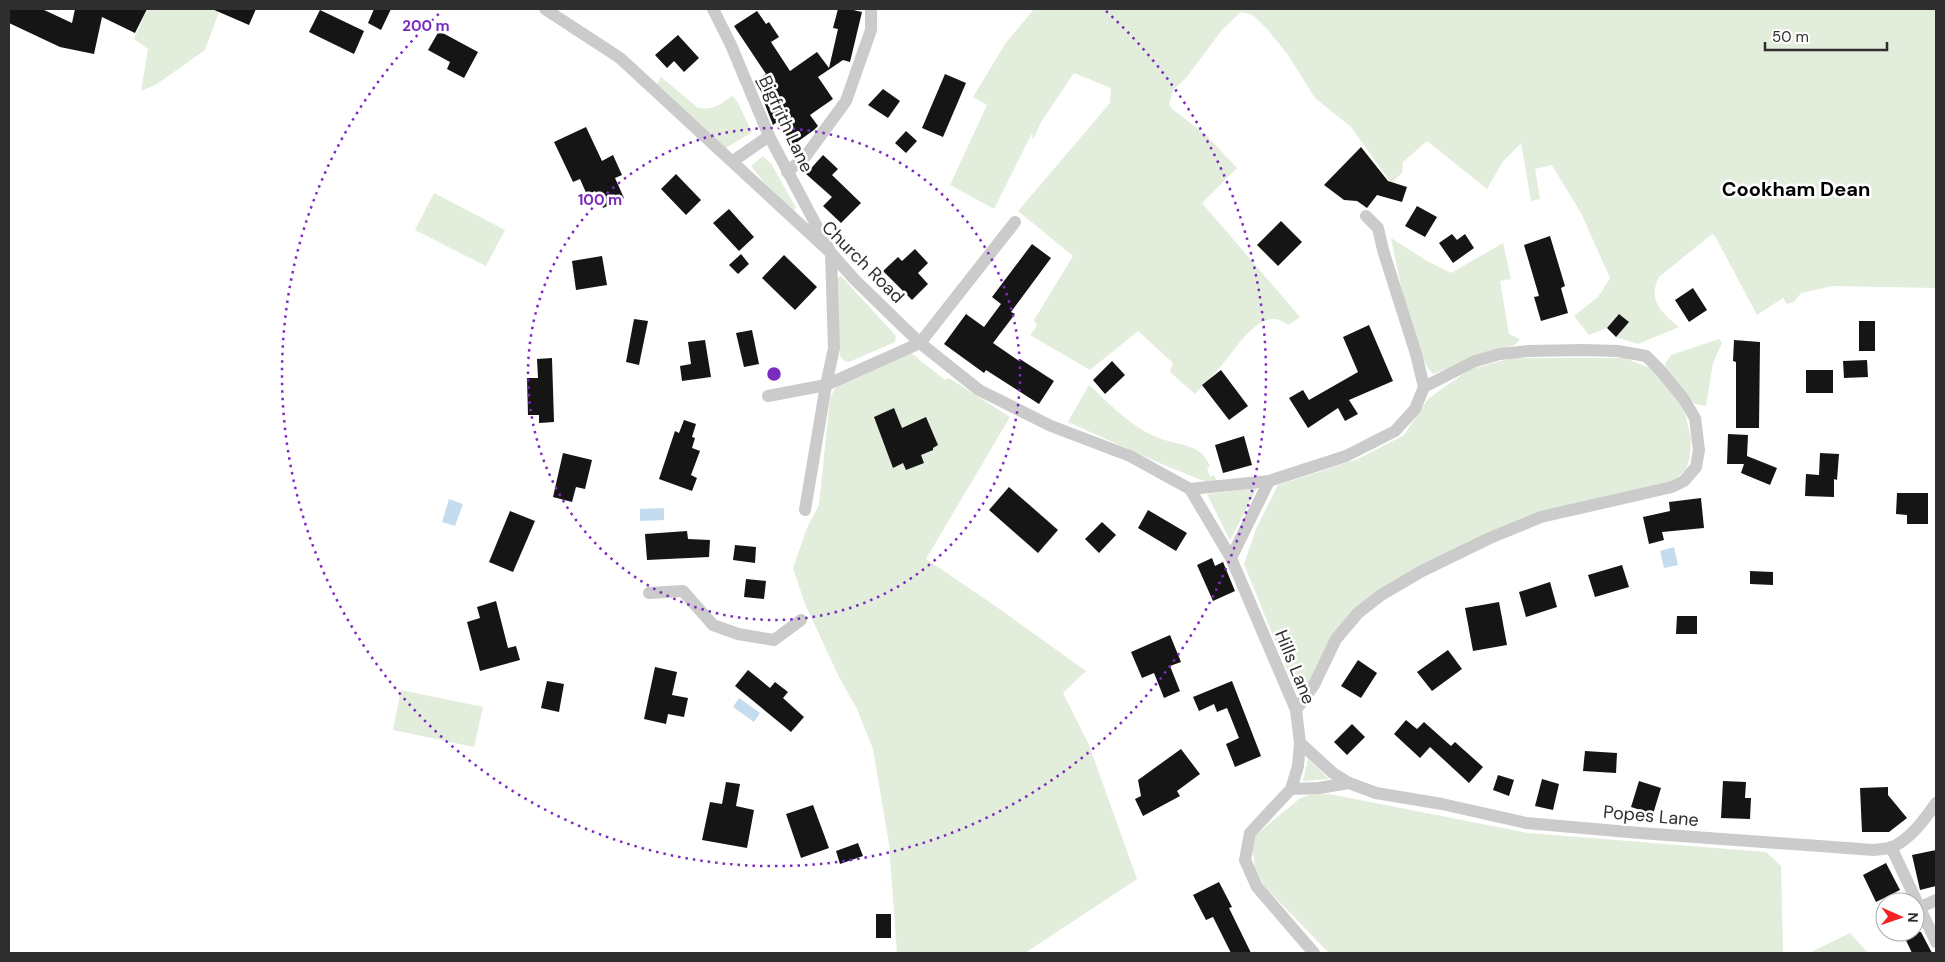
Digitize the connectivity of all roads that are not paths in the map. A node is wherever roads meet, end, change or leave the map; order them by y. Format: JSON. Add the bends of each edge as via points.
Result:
{"nodes":[{"id":1,"x":545,"y":9,"type":"edge"},
{"id":2,"x":713,"y":9,"type":"edge"},
{"id":3,"x":871,"y":9,"type":"edge"},
{"id":4,"x":769,"y":136,"type":"junction"},
{"id":5,"x":733,"y":161,"type":"junction"},
{"id":6,"x":787,"y":172,"type":"junction"},
{"id":7,"x":1366,"y":216,"type":"dead end"},
{"id":8,"x":1015,"y":222,"type":"dead end"},
{"id":9,"x":831,"y":253,"type":"junction"},
{"id":10,"x":920,"y":343,"type":"junction"},
{"id":11,"x":826,"y":385,"type":"junction"},
{"id":12,"x":1424,"y":387,"type":"junction"},
{"id":13,"x":768,"y":396,"type":"dead end"},
{"id":14,"x":1269,"y":481,"type":"junction"},
{"id":15,"x":1190,"y":489,"type":"junction"},
{"id":16,"x":805,"y":510,"type":"dead end"},
{"id":17,"x":1231,"y":558,"type":"junction"},
{"id":18,"x":649,"y":593,"type":"dead end"},
{"id":19,"x":801,"y":620,"type":"dead end"},
{"id":20,"x":1296,"y":710,"type":"junction"},
{"id":21,"x":1300,"y":743,"type":"junction"},
{"id":22,"x":1349,"y":783,"type":"junction"},
{"id":23,"x":1291,"y":789,"type":"junction"},
{"id":24,"x":1936,"y":803,"type":"edge"},
{"id":25,"x":1890,"y":848,"type":"junction"},
{"id":26,"x":1911,"y":892,"type":"edge"},
{"id":27,"x":1925,"y":920,"type":"edge"},
{"id":28,"x":1936,"y":942,"type":"edge"},
{"id":29,"x":1314,"y":953,"type":"edge"}],
"edges":[{"from":1,"to":5,"type":"street","name":"Church Road","via":[[620,58]]},
{"from":2,"to":4,"type":"street","name":"Bigfrith Lane"},
{"from":3,"to":6,"type":"street","via":[[871,30],[846,102],[805,157]]},
{"from":4,"to":5,"type":"street"},
{"from":4,"to":6,"type":"street","name":"Bigfrith Lane"},
{"from":5,"to":9,"type":"street","name":"Church Road"},
{"from":6,"to":9,"type":"street","name":"Bigfrith Lane"},
{"from":7,"to":12,"type":"street","via":[[1378,228]]},
{"from":8,"to":10,"type":"street"},
{"from":9,"to":10,"type":"street","name":"Church Road"},
{"from":9,"to":11,"type":"street","via":[[834,348]]},
{"from":10,"to":11,"type":"street"},
{"from":10,"to":15,"type":"street","name":"Church Road","via":[[979,390],[1051,426],[1130,456]]},
{"from":11,"to":13,"type":"street"},
{"from":11,"to":16,"type":"street"},
{"from":12,"to":14,"type":"street","via":[[1415,410],[1395,431],[1346,456]]},
{"from":12,"to":20,"type":"street","via":[[1475,361],[1500,354],[1583,350],[1646,356],[1677,391],[1694,418],[1699,450],[1696,467],[1684,481],[1672,487],[1532,521],[1490,538],[1381,595],[1358,613],[1336,639],[1314,685]]},
{"from":14,"to":15,"type":"street"},
{"from":14,"to":17,"type":"street"},
{"from":15,"to":17,"type":"street","name":"Hills Lane"},
{"from":17,"to":20,"type":"street","name":"Hills Lane"},
{"from":18,"to":19,"type":"street","via":[[683,591],[713,625],[738,634],[774,640]]},
{"from":20,"to":21,"type":"street","name":"Hills Lane"},
{"from":21,"to":22,"type":"street","name":"Popes Lane"},
{"from":21,"to":23,"type":"street","name":"Hills Lane"},
{"from":22,"to":23,"type":"street","name":"Popes Lane"},
{"from":22,"to":25,"type":"street","name":"Popes Lane","via":[[1376,793],[1526,823],[1836,848]]},
{"from":23,"to":29,"type":"street","name":"Hills Lane","via":[[1250,834],[1245,860],[1257,887]]},
{"from":24,"to":25,"type":"street","via":[[1907,837]]},
{"from":25,"to":26,"type":"street"},
{"from":27,"to":28,"type":"street"}]}
